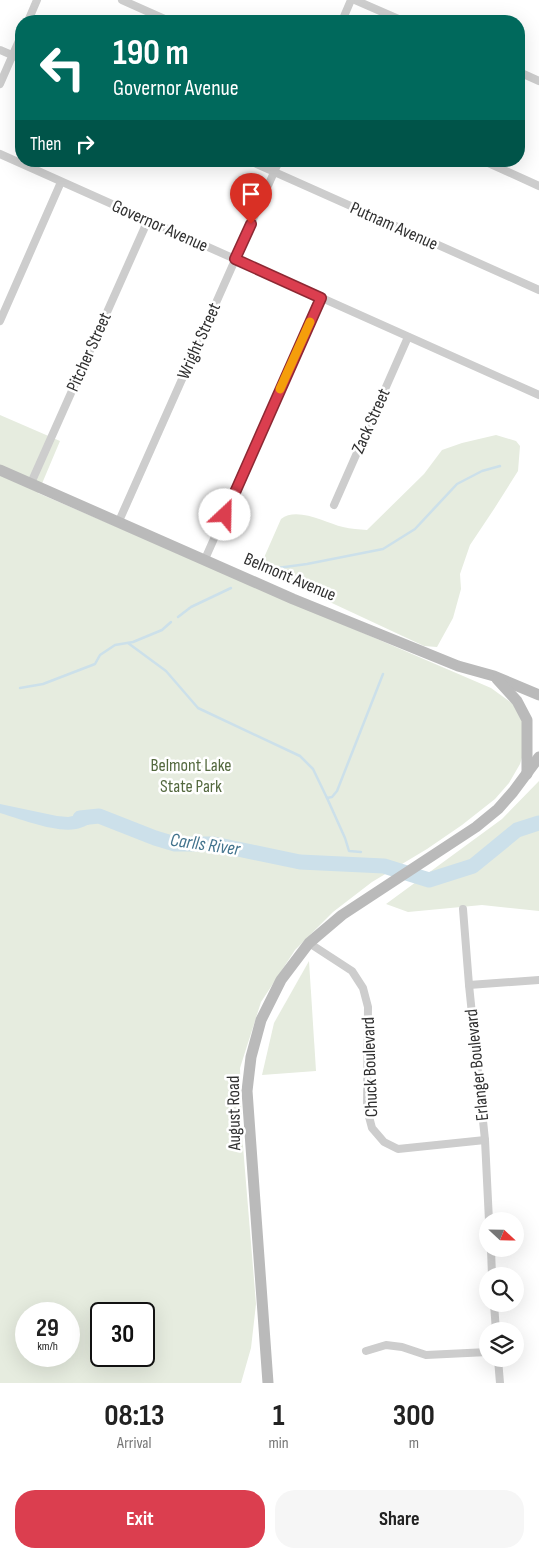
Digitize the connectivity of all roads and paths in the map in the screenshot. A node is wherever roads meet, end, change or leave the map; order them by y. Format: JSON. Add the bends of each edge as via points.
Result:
{"nodes":[{"id":1,"x":37,"y":0,"type":"edge"},
{"id":2,"x":122,"y":0,"type":"edge"},
{"id":3,"x":351,"y":0,"type":"edge"},
{"id":4,"x":355,"y":0,"type":"edge"},
{"id":5,"x":31,"y":15,"type":"edge"},
{"id":6,"x":156,"y":15,"type":"edge"},
{"id":7,"x":345,"y":15,"type":"edge"},
{"id":8,"x":389,"y":15,"type":"edge"},
{"id":9,"x":0,"y":50,"type":"edge"},
{"id":10,"x":15,"y":51,"type":"edge"},
{"id":11,"x":13,"y":56,"type":"junction"},
{"id":12,"x":525,"y":75,"type":"edge"},
{"id":13,"x":539,"y":81,"type":"edge"},
{"id":14,"x":0,"y":84,"type":"edge"},
{"id":15,"x":0,"y":154,"type":"edge"},
{"id":16,"x":15,"y":161,"type":"edge"},
{"id":17,"x":28,"y":167,"type":"edge"},
{"id":18,"x":263,"y":167,"type":"edge"},
{"id":19,"x":276,"y":167,"type":"edge"},
{"id":20,"x":497,"y":167,"type":"edge"},
{"id":21,"x":274,"y":172,"type":"junction"},
{"id":22,"x":61,"y":182,"type":"junction"},
{"id":23,"x":539,"y":186,"type":"edge"},
{"id":24,"x":148,"y":220,"type":"junction"},
{"id":25,"x":235,"y":259,"type":"junction"},
{"id":26,"x":539,"y":290,"type":"edge"},
{"id":27,"x":321,"y":298,"type":"junction"},
{"id":28,"x":0,"y":321,"type":"edge"},
{"id":29,"x":408,"y":337,"type":"junction"},
{"id":30,"x":539,"y":395,"type":"edge"},
{"id":31,"x":0,"y":462,"type":"edge"},
{"id":32,"x":0,"y":470,"type":"edge"},
{"id":33,"x":31,"y":483,"type":"junction"},
{"id":34,"x":334,"y":505,"type":"dead end"},
{"id":35,"x":119,"y":522,"type":"junction"},
{"id":36,"x":205,"y":559,"type":"junction"},
{"id":37,"x":494,"y":676,"type":"junction"},
{"id":38,"x":539,"y":695,"type":"edge"},
{"id":39,"x":539,"y":758,"type":"edge"},
{"id":40,"x":527,"y":774,"type":"junction"},
{"id":41,"x":463,"y":909,"type":"dead end"},
{"id":42,"x":309,"y":944,"type":"junction"},
{"id":43,"x":539,"y":980,"type":"edge"},
{"id":44,"x":469,"y":985,"type":"junction"},
{"id":45,"x":485,"y":1140,"type":"junction"},
{"id":46,"x":489,"y":1212,"type":"edge"},
{"id":47,"x":366,"y":1352,"type":"dead end"},
{"id":48,"x":479,"y":1352,"type":"edge"},
{"id":49,"x":499,"y":1367,"type":"edge"},
{"id":50,"x":268,"y":1383,"type":"edge"},
{"id":51,"x":500,"y":1383,"type":"edge"}],
"edges":[{"from":1,"to":5,"type":"street"},
{"from":2,"to":6,"type":"street"},
{"from":3,"to":7,"type":"street"},
{"from":4,"to":8,"type":"street"},
{"from":9,"to":11,"type":"street"},
{"from":10,"to":11,"type":"street"},
{"from":11,"to":14,"type":"street"},
{"from":12,"to":13,"type":"street"},
{"from":15,"to":16,"type":"street","name":"Governor Avenue"},
{"from":17,"to":22,"type":"street","name":"Governor Avenue"},
{"from":18,"to":21,"type":"street","name":"Putnam Avenue"},
{"from":19,"to":21,"type":"street","name":"Wright Street"},
{"from":20,"to":23,"type":"street"},
{"from":21,"to":25,"type":"street","name":"Wright Street"},
{"from":21,"to":26,"type":"street","name":"Putnam Avenue"},
{"from":22,"to":24,"type":"street","name":"Governor Avenue"},
{"from":22,"to":28,"type":"street"},
{"from":24,"to":25,"type":"street","name":"Governor Avenue"},
{"from":24,"to":33,"type":"street","name":"Pitcher Street"},
{"from":25,"to":27,"type":"street","name":"Governor Avenue"},
{"from":25,"to":35,"type":"street","name":"Wright Street"},
{"from":27,"to":29,"type":"street","name":"Governor Avenue"},
{"from":27,"to":36,"type":"street"},
{"from":29,"to":30,"type":"street","name":"Governor Avenue"},
{"from":29,"to":34,"type":"street","name":"Zack Street"},
{"from":31,"to":33,"type":"street","name":"Belmont Avenue"},
{"from":32,"to":33,"type":"street","name":"Belmont Avenue"},
{"from":33,"to":35,"type":"street","name":"Belmont Avenue"},
{"from":35,"to":36,"type":"street","name":"Belmont Avenue"},
{"from":36,"to":37,"type":"street","name":"Belmont Avenue","via":[[458,666]]},
{"from":37,"to":38,"type":"street","name":"Belmont Avenue"},
{"from":37,"to":40,"type":"street","via":[[517,701],[528,720]]},
{"from":39,"to":40,"type":"street","name":"August Road"},
{"from":40,"to":42,"type":"street","name":"August Road","via":[[498,809],[468,833],[342,915]]},
{"from":41,"to":44,"type":"street","name":"Erlanger Boulevard"},
{"from":42,"to":45,"type":"street","name":"Chuck Boulevard","via":[[352,971],[364,988],[368,1007],[367,1110],[372,1128],[384,1142],[398,1149]]},
{"from":42,"to":50,"type":"street","name":"August Road","via":[[281,980],[261,1020],[247,1091]]},
{"from":43,"to":44,"type":"street"},
{"from":44,"to":45,"type":"street","name":"Erlanger Boulevard"},
{"from":45,"to":46,"type":"street","name":"Erlanger Boulevard"},
{"from":47,"to":48,"type":"street","via":[[386,1345],[426,1355]]},
{"from":49,"to":51,"type":"street"}]}
